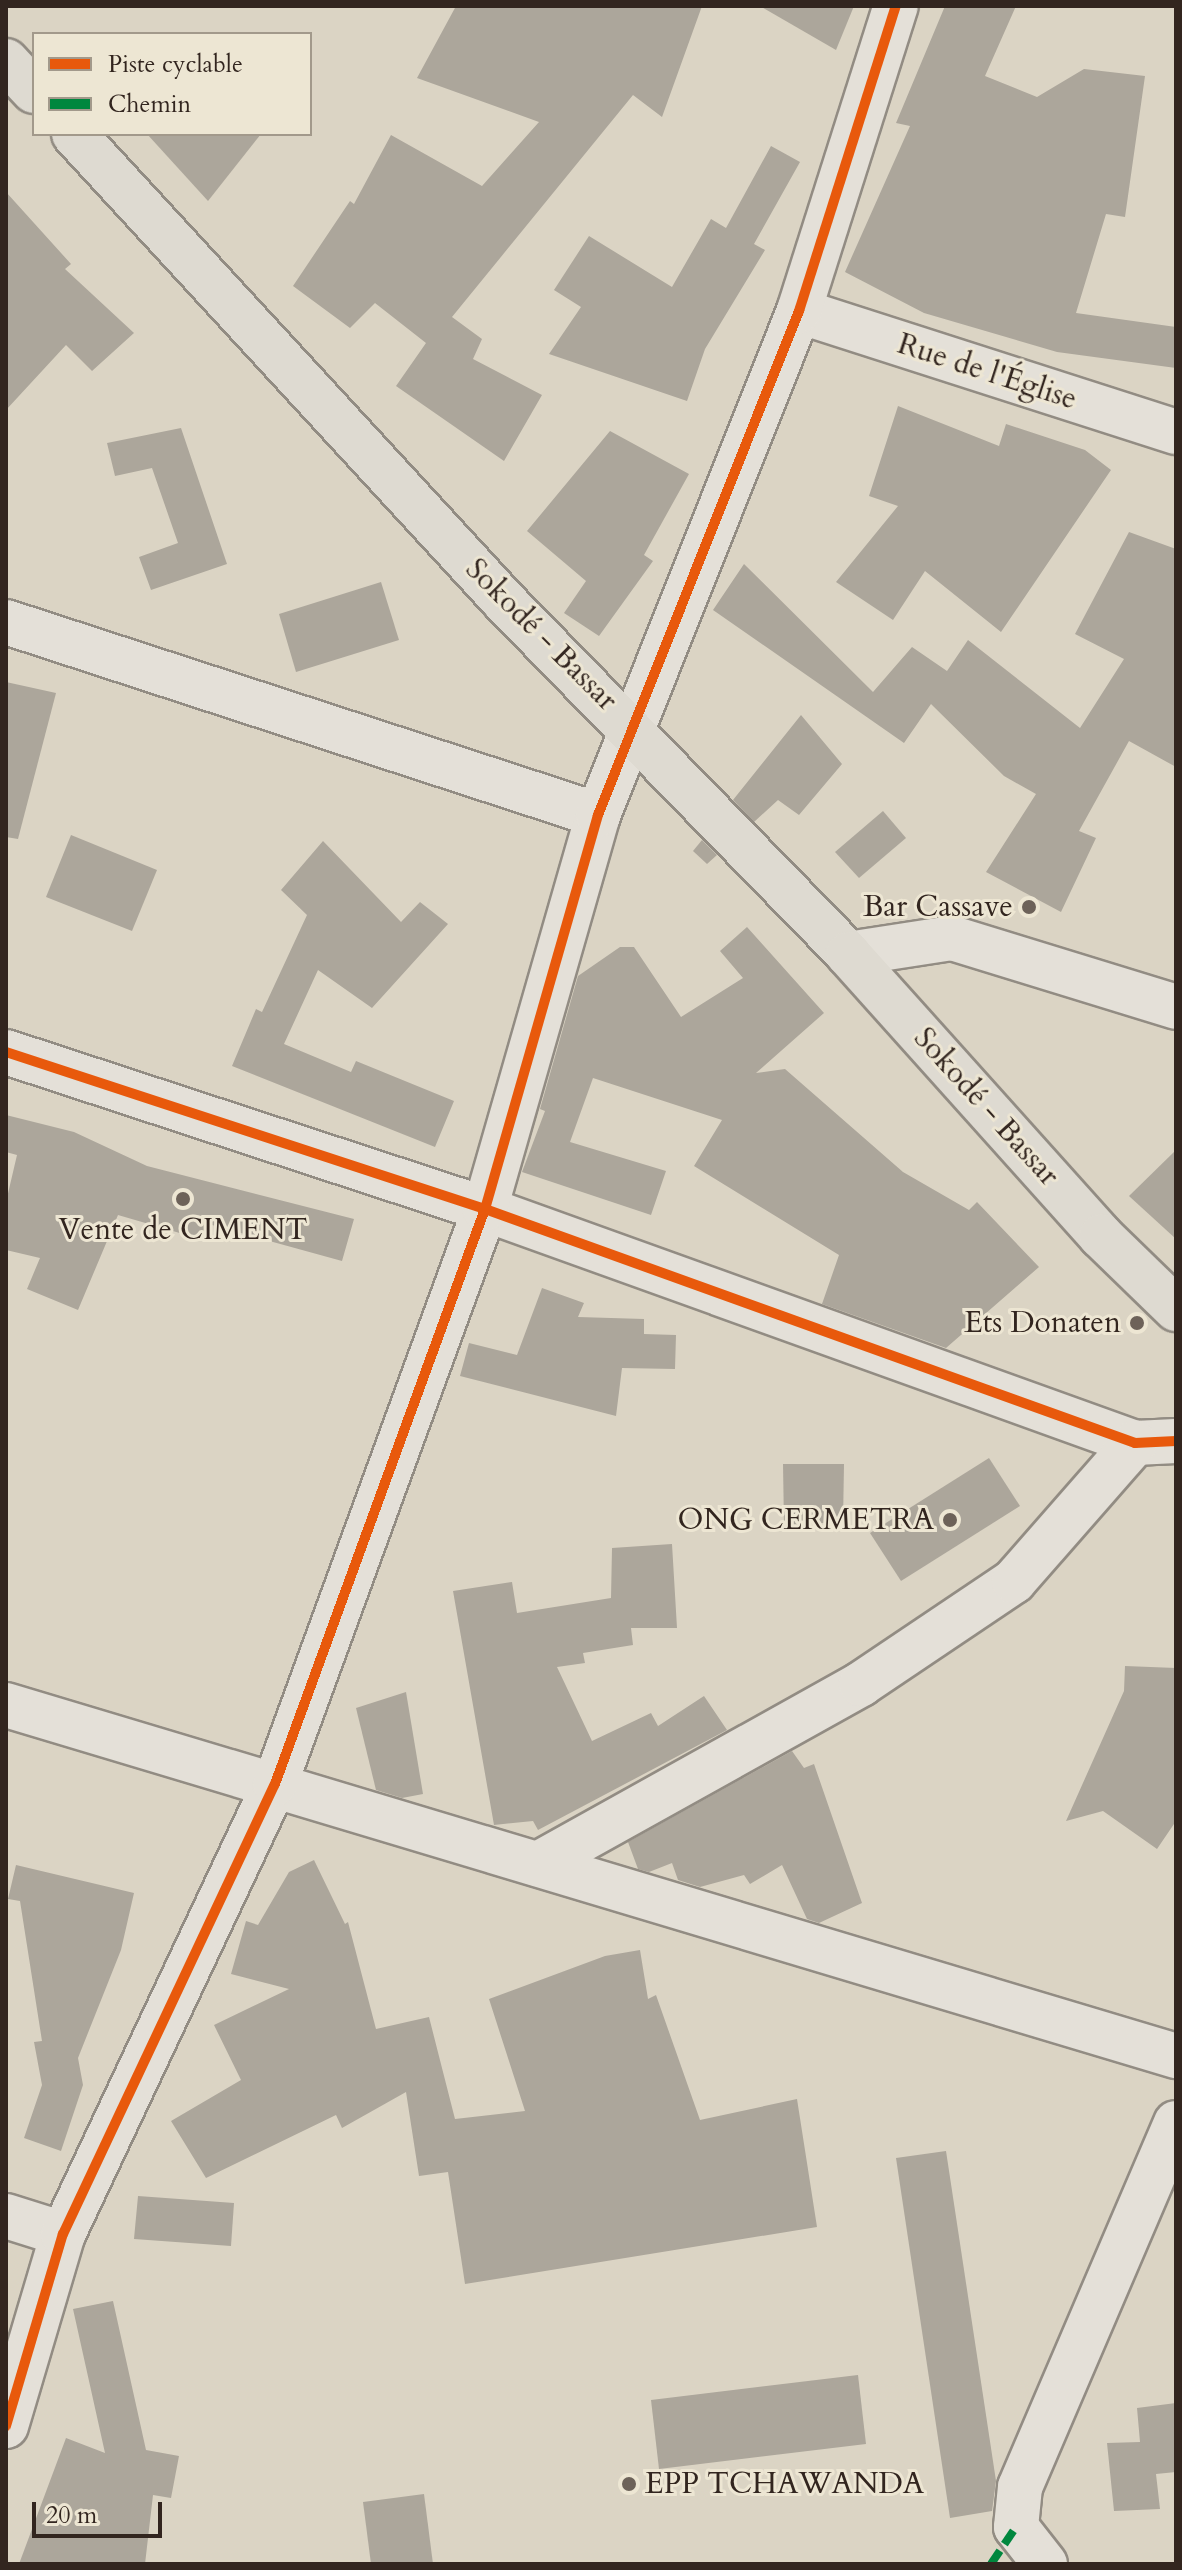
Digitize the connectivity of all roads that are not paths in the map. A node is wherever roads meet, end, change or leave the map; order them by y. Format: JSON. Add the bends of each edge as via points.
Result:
{"nodes":[{"id":1,"x":896,"y":6,"type":"edge"},
{"id":2,"x":6,"y":61,"type":"edge"},
{"id":3,"x":32,"y":89,"type":"edge"},
{"id":4,"x":76,"y":136,"type":"edge"},
{"id":5,"x":799,"y":311,"type":"junction"},
{"id":6,"x":1176,"y":432,"type":"edge"},
{"id":7,"x":6,"y":622,"type":"edge"},
{"id":8,"x":631,"y":725,"type":"junction"},
{"id":9,"x":598,"y":815,"type":"junction"},
{"id":10,"x":848,"y":954,"type":"junction"},
{"id":11,"x":1176,"y":1007,"type":"edge"},
{"id":12,"x":6,"y":1052,"type":"edge"},
{"id":13,"x":485,"y":1209,"type":"junction"},
{"id":14,"x":1176,"y":1309,"type":"edge"},
{"id":15,"x":1156,"y":1442,"type":"edge"},
{"id":16,"x":6,"y":1705,"type":"edge"},
{"id":17,"x":275,"y":1784,"type":"junction"},
{"id":18,"x":538,"y":1864,"type":"junction"},
{"id":19,"x":1176,"y":2056,"type":"edge"},
{"id":20,"x":1176,"y":2123,"type":"edge"},
{"id":21,"x":6,"y":2216,"type":"edge"},
{"id":22,"x":63,"y":2234,"type":"junction"},
{"id":23,"x":6,"y":2426,"type":"edge"},
{"id":24,"x":1045,"y":2564,"type":"edge"}],
"edges":[{"from":1,"to":5,"type":"street"},
{"from":2,"to":3,"type":"main road"},
{"from":4,"to":8,"type":"main road","name":"Sokodé - Bassar","via":[[505,602]]},
{"from":5,"to":6,"type":"street","name":"Rue de l'Église"},
{"from":5,"to":8,"type":"street"},
{"from":7,"to":9,"type":"street"},
{"from":8,"to":9,"type":"street"},
{"from":8,"to":10,"type":"main road","name":"Sokodé - Bassar"},
{"from":9,"to":13,"type":"street"},
{"from":10,"to":11,"type":"street","via":[[952,938]]},
{"from":10,"to":14,"type":"main road","name":"Sokodé - Bassar","via":[[1101,1236]]},
{"from":12,"to":13,"type":"street"},
{"from":13,"to":15,"type":"street"},
{"from":13,"to":17,"type":"street"},
{"from":15,"to":18,"type":"street","via":[[1014,1581],[861,1684]]},
{"from":16,"to":17,"type":"street"},
{"from":17,"to":18,"type":"street"},
{"from":17,"to":22,"type":"street"},
{"from":18,"to":19,"type":"street"},
{"from":20,"to":24,"type":"street","via":[[1020,2487],[1016,2527]]},
{"from":21,"to":22,"type":"street"},
{"from":22,"to":23,"type":"street"}]}
